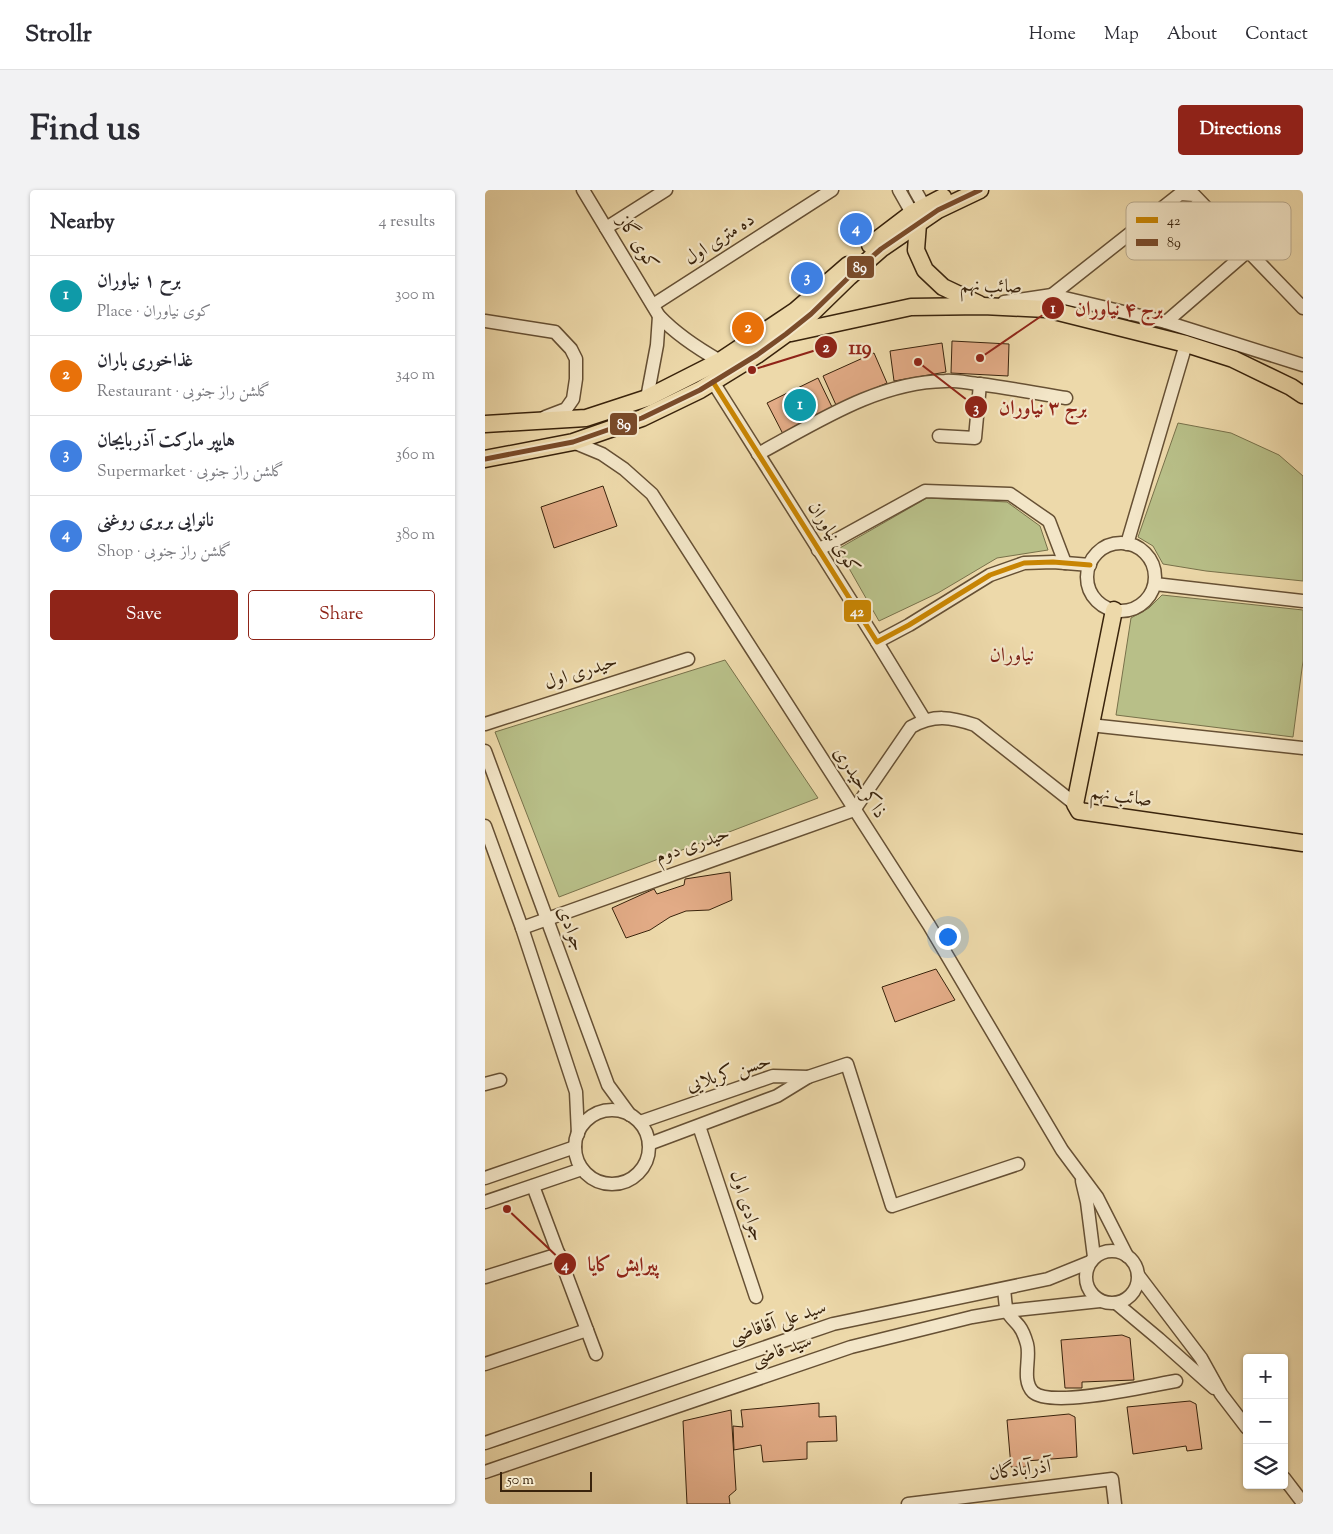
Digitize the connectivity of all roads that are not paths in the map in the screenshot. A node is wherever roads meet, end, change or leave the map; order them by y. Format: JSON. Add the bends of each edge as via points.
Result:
{"nodes":[{"id":1,"x":583,"y":190,"type":"edge"},
{"id":2,"x":666,"y":190,"type":"edge"},
{"id":3,"x":832,"y":190,"type":"edge"},
{"id":4,"x":899,"y":190,"type":"edge"},
{"id":5,"x":915,"y":190,"type":"edge"},
{"id":6,"x":957,"y":190,"type":"edge"},
{"id":7,"x":980,"y":190,"type":"edge"},
{"id":8,"x":1170,"y":202,"type":"edge"},
{"id":9,"x":1201,"y":202,"type":"edge"},
{"id":10,"x":918,"y":215,"type":"junction"},
{"id":11,"x":606,"y":228,"type":"junction"},
{"id":12,"x":1126,"y":237,"type":"edge"},
{"id":13,"x":1238,"y":260,"type":"edge"},
{"id":14,"x":1257,"y":260,"type":"edge"},
{"id":15,"x":1052,"y":295,"type":"junction"},
{"id":16,"x":1302,"y":304,"type":"edge"},
{"id":17,"x":983,"y":306,"type":"junction"},
{"id":18,"x":656,"y":310,"type":"junction"},
{"id":19,"x":485,"y":320,"type":"edge"},
{"id":20,"x":1166,"y":322,"type":"junction"},
{"id":21,"x":786,"y":334,"type":"junction"},
{"id":22,"x":1186,"y":344,"type":"junction"},
{"id":23,"x":720,"y":361,"type":"junction"},
{"id":24,"x":1303,"y":365,"type":"edge"},
{"id":25,"x":713,"y":382,"type":"junction"},
{"id":26,"x":980,"y":384,"type":"junction"},
{"id":27,"x":1303,"y":396,"type":"edge"},
{"id":28,"x":647,"y":398,"type":"junction"},
{"id":29,"x":1066,"y":398,"type":"dead end"},
{"id":30,"x":538,"y":420,"type":"junction"},
{"id":31,"x":485,"y":424,"type":"edge"},
{"id":32,"x":939,"y":436,"type":"dead end"},
{"id":33,"x":573,"y":442,"type":"junction"},
{"id":34,"x":758,"y":454,"type":"junction"},
{"id":35,"x":485,"y":459,"type":"edge"},
{"id":36,"x":1127,"y":544,"type":"junction"},
{"id":37,"x":819,"y":550,"type":"junction"},
{"id":38,"x":1065,"y":563,"type":"junction"},
{"id":39,"x":1089,"y":566,"type":"junction"},
{"id":40,"x":1155,"y":584,"type":"junction"},
{"id":41,"x":1303,"y":601,"type":"edge"},
{"id":42,"x":1114,"y":610,"type":"junction"},
{"id":43,"x":877,"y":642,"type":"junction"},
{"id":44,"x":688,"y":659,"type":"dead end"},
{"id":45,"x":924,"y":719,"type":"junction"},
{"id":46,"x":485,"y":724,"type":"edge"},
{"id":47,"x":1089,"y":725,"type":"junction"},
{"id":48,"x":1303,"y":748,"type":"edge"},
{"id":49,"x":485,"y":751,"type":"edge"},
{"id":50,"x":1075,"y":804,"type":"junction"},
{"id":51,"x":854,"y":810,"type":"junction"},
{"id":52,"x":485,"y":826,"type":"edge"},
{"id":53,"x":1303,"y":843,"type":"edge"},
{"id":54,"x":546,"y":918,"type":"junction"},
{"id":55,"x":522,"y":928,"type":"junction"},
{"id":56,"x":808,"y":1077,"type":"junction"},
{"id":57,"x":500,"y":1080,"type":"dead end"},
{"id":58,"x":485,"y":1084,"type":"edge"},
{"id":59,"x":635,"y":1118,"type":"junction"},
{"id":60,"x":699,"y":1126,"type":"junction"},
{"id":61,"x":577,"y":1140,"type":"junction"},
{"id":62,"x":649,"y":1144,"type":"junction"},
{"id":63,"x":1018,"y":1164,"type":"dead end"},
{"id":64,"x":583,"y":1169,"type":"junction"},
{"id":65,"x":1081,"y":1176,"type":"junction"},
{"id":66,"x":485,"y":1178,"type":"edge"},
{"id":67,"x":533,"y":1186,"type":"junction"},
{"id":68,"x":485,"y":1202,"type":"edge"},
{"id":69,"x":559,"y":1254,"type":"junction"},
{"id":70,"x":1127,"y":1256,"type":"junction"},
{"id":71,"x":1092,"y":1260,"type":"junction"},
{"id":72,"x":1138,"y":1275,"type":"junction"},
{"id":73,"x":485,"y":1277,"type":"edge"},
{"id":74,"x":1003,"y":1289,"type":"junction"},
{"id":75,"x":756,"y":1297,"type":"dead end"},
{"id":76,"x":1100,"y":1301,"type":"junction"},
{"id":77,"x":1116,"y":1303,"type":"junction"},
{"id":78,"x":1007,"y":1311,"type":"junction"},
{"id":79,"x":587,"y":1330,"type":"junction"},
{"id":80,"x":596,"y":1354,"type":"dead end"},
{"id":81,"x":485,"y":1364,"type":"edge"},
{"id":82,"x":1176,"y":1381,"type":"dead end"},
{"id":83,"x":1221,"y":1394,"type":"junction"},
{"id":84,"x":1243,"y":1423,"type":"edge"},
{"id":85,"x":485,"y":1443,"type":"edge"},
{"id":86,"x":485,"y":1472,"type":"edge"},
{"id":87,"x":1288,"y":1483,"type":"edge"},
{"id":88,"x":1303,"y":1503,"type":"edge"},
{"id":89,"x":908,"y":1504,"type":"edge"},
{"id":90,"x":1115,"y":1504,"type":"edge"}],
"edges":[{"from":1,"to":11,"type":"street","name":"کوی گاز"},
{"from":2,"to":11,"type":"street"},
{"from":3,"to":18,"type":"street","name":"ده متری اول"},
{"from":4,"to":10,"type":"street"},
{"from":5,"to":10,"type":"street"},
{"from":6,"to":10,"type":"main road"},
{"from":7,"to":10,"type":"main road","via":[[938,210]]},
{"from":8,"to":9,"type":"street","via":[[1180,194],[1194,195]]},
{"from":10,"to":17,"type":"main road","via":[[916,250],[925,270],[943,287]]},
{"from":10,"to":21,"type":"main road"},
{"from":10,"to":23,"type":"main road","via":[[874,241],[795,311]]},
{"from":11,"to":18,"type":"street","name":"کوی گاز"},
{"from":12,"to":15,"type":"street"},
{"from":13,"to":20,"type":"street"},
{"from":14,"to":16,"type":"street"},
{"from":15,"to":17,"type":"street"},
{"from":15,"to":20,"type":"street"},
{"from":17,"to":21,"type":"main road","name":"صائب نهم","via":[[911,307]]},
{"from":17,"to":22,"type":"main road","name":"صائب نهم","via":[[1046,309]]},
{"from":18,"to":23,"type":"street","name":"کوی گاز","via":[[679,335]]},
{"from":18,"to":28,"type":"street","via":[[657,345]]},
{"from":19,"to":30,"type":"street","via":[[555,332],[571,349],[576,359],[573,399],[566,409]]},
{"from":20,"to":24,"type":"street"},
{"from":21,"to":25,"type":"main road"},
{"from":22,"to":27,"type":"main road","name":"صائب نهم","via":[[1233,359]]},
{"from":22,"to":36,"type":"street"},
{"from":23,"to":28,"type":"main road"},
{"from":25,"to":33,"type":"main road","via":[[642,418]]},
{"from":25,"to":34,"type":"street","name":"کوی نیاوران"},
{"from":26,"to":29,"type":"street"},
{"from":26,"to":32,"type":"street","via":[[975,438]]},
{"from":26,"to":34,"type":"street","via":[[945,380],[889,391],[836,412]]},
{"from":28,"to":30,"type":"main road","via":[[586,418]]},
{"from":30,"to":31,"type":"main road"},
{"from":33,"to":35,"type":"main road"},
{"from":33,"to":51,"type":"street","name":"ذاکر حیدری","via":[[602,454],[625,469],[652,494]]},
{"from":34,"to":37,"type":"street","name":"کوی نیاوران"},
{"from":36,"to":39,"type":"street","via":[[1104,548]]},
{"from":36,"to":40,"type":"street","via":[[1146,554],[1154,568]]},
{"from":37,"to":38,"type":"street","via":[[925,491],[1010,494],[1049,521]]},
{"from":37,"to":43,"type":"street","name":"کوی نیاوران"},
{"from":38,"to":39,"type":"street"},
{"from":38,"to":43,"type":"street","via":[[1024,563],[990,575],[909,626]]},
{"from":39,"to":42,"type":"street","via":[[1089,588],[1104,606]]},
{"from":40,"to":41,"type":"street"},
{"from":40,"to":42,"type":"street","via":[[1151,594],[1135,608]]},
{"from":42,"to":47,"type":"main road","name":"صائب نهم"},
{"from":43,"to":45,"type":"street","name":"کوی نیاوران"},
{"from":44,"to":46,"type":"street","name":"حیدری اول"},
{"from":45,"to":50,"type":"street","via":[[956,719],[975,725]]},
{"from":45,"to":51,"type":"street","via":[[911,727]]},
{"from":47,"to":48,"type":"street"},
{"from":47,"to":50,"type":"main road","name":"صائب نهم"},
{"from":49,"to":54,"type":"street","name":"جوادی"},
{"from":50,"to":53,"type":"main road","name":"صائب نهم","via":[[1079,811]]},
{"from":51,"to":54,"type":"street","name":"حیدری دوم"},
{"from":51,"to":65,"type":"street","name":"ذاکر حیدری","via":[[929,925],[1062,1150]]},
{"from":52,"to":55,"type":"street"},
{"from":54,"to":55,"type":"street","name":"حیدری دوم"},
{"from":54,"to":59,"type":"street","name":"جوادی","via":[[607,1085]]},
{"from":55,"to":61,"type":"street","via":[[576,1092]]},
{"from":56,"to":59,"type":"street","name":"حسن کربلایی","via":[[773,1076]]},
{"from":56,"to":60,"type":"street","name":"حسن کربلایی","via":[[777,1096]]},
{"from":56,"to":63,"type":"street","via":[[847,1064],[892,1206]]},
{"from":57,"to":58,"type":"street"},
{"from":59,"to":61,"type":"street","via":[[618,1111],[605,1111],[584,1124]]},
{"from":59,"to":62,"type":"street","via":[[647,1133]]},
{"from":60,"to":62,"type":"street","name":"حسن کربلایی"},
{"from":60,"to":75,"type":"street","name":"جوادی اول"},
{"from":61,"to":64,"type":"street","via":[[577,1158]]},
{"from":61,"to":66,"type":"street"},
{"from":62,"to":64,"type":"street","via":[[644,1167],[625,1182],[602,1182]]},
{"from":64,"to":67,"type":"street"},
{"from":65,"to":70,"type":"street","name":"ذاکر حیدری","via":[[1097,1197]]},
{"from":65,"to":71,"type":"street","via":[[1087,1202]]},
{"from":67,"to":68,"type":"street"},
{"from":67,"to":69,"type":"street"},
{"from":69,"to":73,"type":"street"},
{"from":69,"to":79,"type":"street"},
{"from":70,"to":71,"type":"street","via":[[1107,1251]]},
{"from":70,"to":72,"type":"street"},
{"from":71,"to":74,"type":"street","name":"سید علی آقاقاضی","via":[[1047,1279]]},
{"from":71,"to":76,"type":"street","via":[[1085,1275],[1086,1283]]},
{"from":72,"to":77,"type":"street","via":[[1130,1296]]},
{"from":72,"to":83,"type":"street","via":[[1201,1358]]},
{"from":74,"to":78,"type":"street"},
{"from":74,"to":85,"type":"street","name":"سید علی آقاقاضی","via":[[833,1324]]},
{"from":76,"to":77,"type":"street"},
{"from":76,"to":78,"type":"street","name":"سید قاضی"},
{"from":77,"to":83,"type":"street"},
{"from":78,"to":82,"type":"street","via":[[1026,1340],[1029,1384],[1034,1392],[1043,1396],[1105,1394]]},
{"from":78,"to":86,"type":"street","name":"سید قاضی","via":[[851,1347]]},
{"from":79,"to":80,"type":"street"},
{"from":79,"to":81,"type":"street"},
{"from":83,"to":84,"type":"street"},
{"from":87,"to":88,"type":"street"},
{"from":89,"to":90,"type":"street","name":"آذرآبادگان","via":[[1112,1479]]}]}
